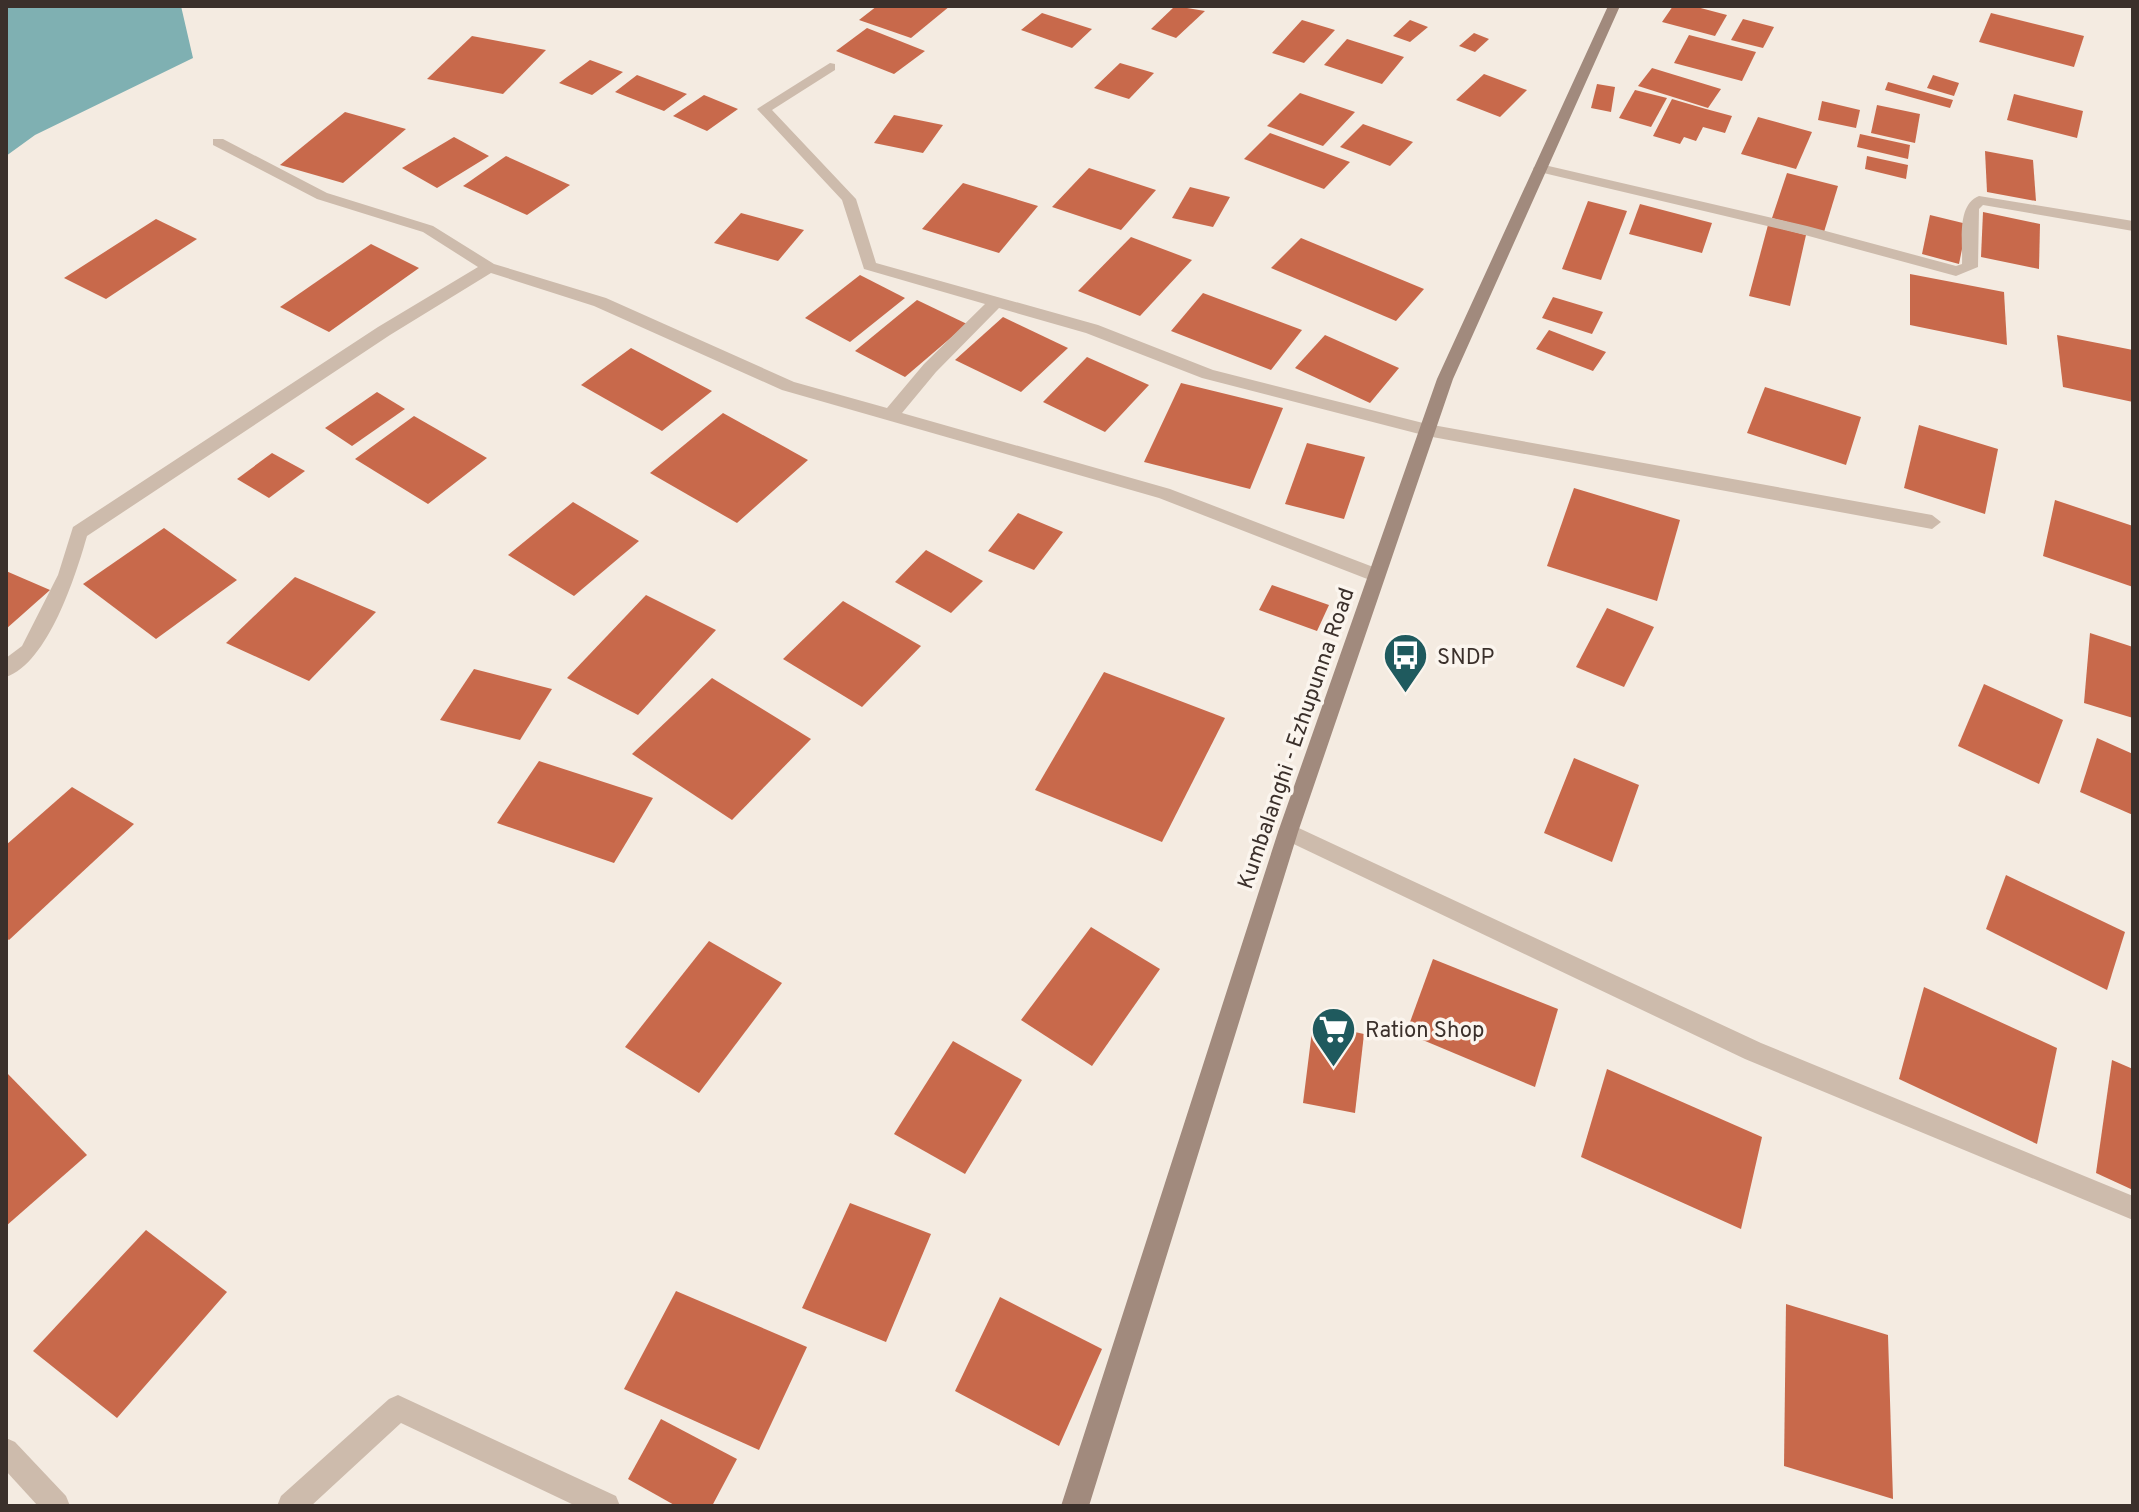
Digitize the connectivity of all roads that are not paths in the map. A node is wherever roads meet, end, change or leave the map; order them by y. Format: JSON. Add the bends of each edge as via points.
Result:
{"nodes":[{"id":1,"x":1614,"y":6,"type":"edge"},
{"id":2,"x":830,"y":67,"type":"dead end"},
{"id":3,"x":218,"y":142,"type":"dead end"},
{"id":4,"x":1540,"y":168,"type":"junction"},
{"id":5,"x":2133,"y":226,"type":"edge"},
{"id":6,"x":489,"y":267,"type":"junction"},
{"id":7,"x":996,"y":302,"type":"junction"},
{"id":8,"x":890,"y":416,"type":"junction"},
{"id":9,"x":1427,"y":430,"type":"junction"},
{"id":10,"x":1932,"y":522,"type":"dead end"},
{"id":11,"x":1375,"y":575,"type":"junction"},
{"id":12,"x":6,"y":669,"type":"edge"},
{"id":13,"x":1288,"y":832,"type":"junction"},
{"id":14,"x":2133,"y":1208,"type":"edge"},
{"id":15,"x":6,"y":1451,"type":"edge"},
{"id":16,"x":56,"y":1506,"type":"edge"},
{"id":17,"x":291,"y":1506,"type":"edge"},
{"id":18,"x":606,"y":1506,"type":"edge"},
{"id":19,"x":1075,"y":1506,"type":"edge"}],
"edges":[{"from":1,"to":4,"type":"main road","name":"Kumbalanghi - Ezhupunna Road"},
{"from":2,"to":7,"type":"street","via":[[764,109],[849,199],[869,266]]},
{"from":3,"to":6,"type":"street","via":[[322,196],[428,229]]},
{"from":4,"to":5,"type":"street","via":[[1956,271],[1970,267],[1972,209],[1979,200]]},
{"from":4,"to":9,"type":"main road","name":"Kumbalanghi - Ezhupunna Road"},
{"from":6,"to":8,"type":"street","via":[[600,302],[788,386]]},
{"from":6,"to":12,"type":"street","via":[[79,532],[67,575],[29,651]]},
{"from":7,"to":8,"type":"street"},
{"from":7,"to":9,"type":"street","via":[[1092,329],[1208,374]]},
{"from":8,"to":11,"type":"street","via":[[1164,493]]},
{"from":9,"to":10,"type":"street"},
{"from":9,"to":11,"type":"main road","name":"Kumbalanghi - Ezhupunna Road"},
{"from":11,"to":13,"type":"main road","name":"Kumbalanghi - Ezhupunna Road"},
{"from":13,"to":14,"type":"street","via":[[1753,1051]]},
{"from":13,"to":19,"type":"main road","name":"Kumbalanghi - Ezhupunna Road"},
{"from":15,"to":16,"type":"street"},
{"from":17,"to":18,"type":"street","via":[[398,1408]]}]}
